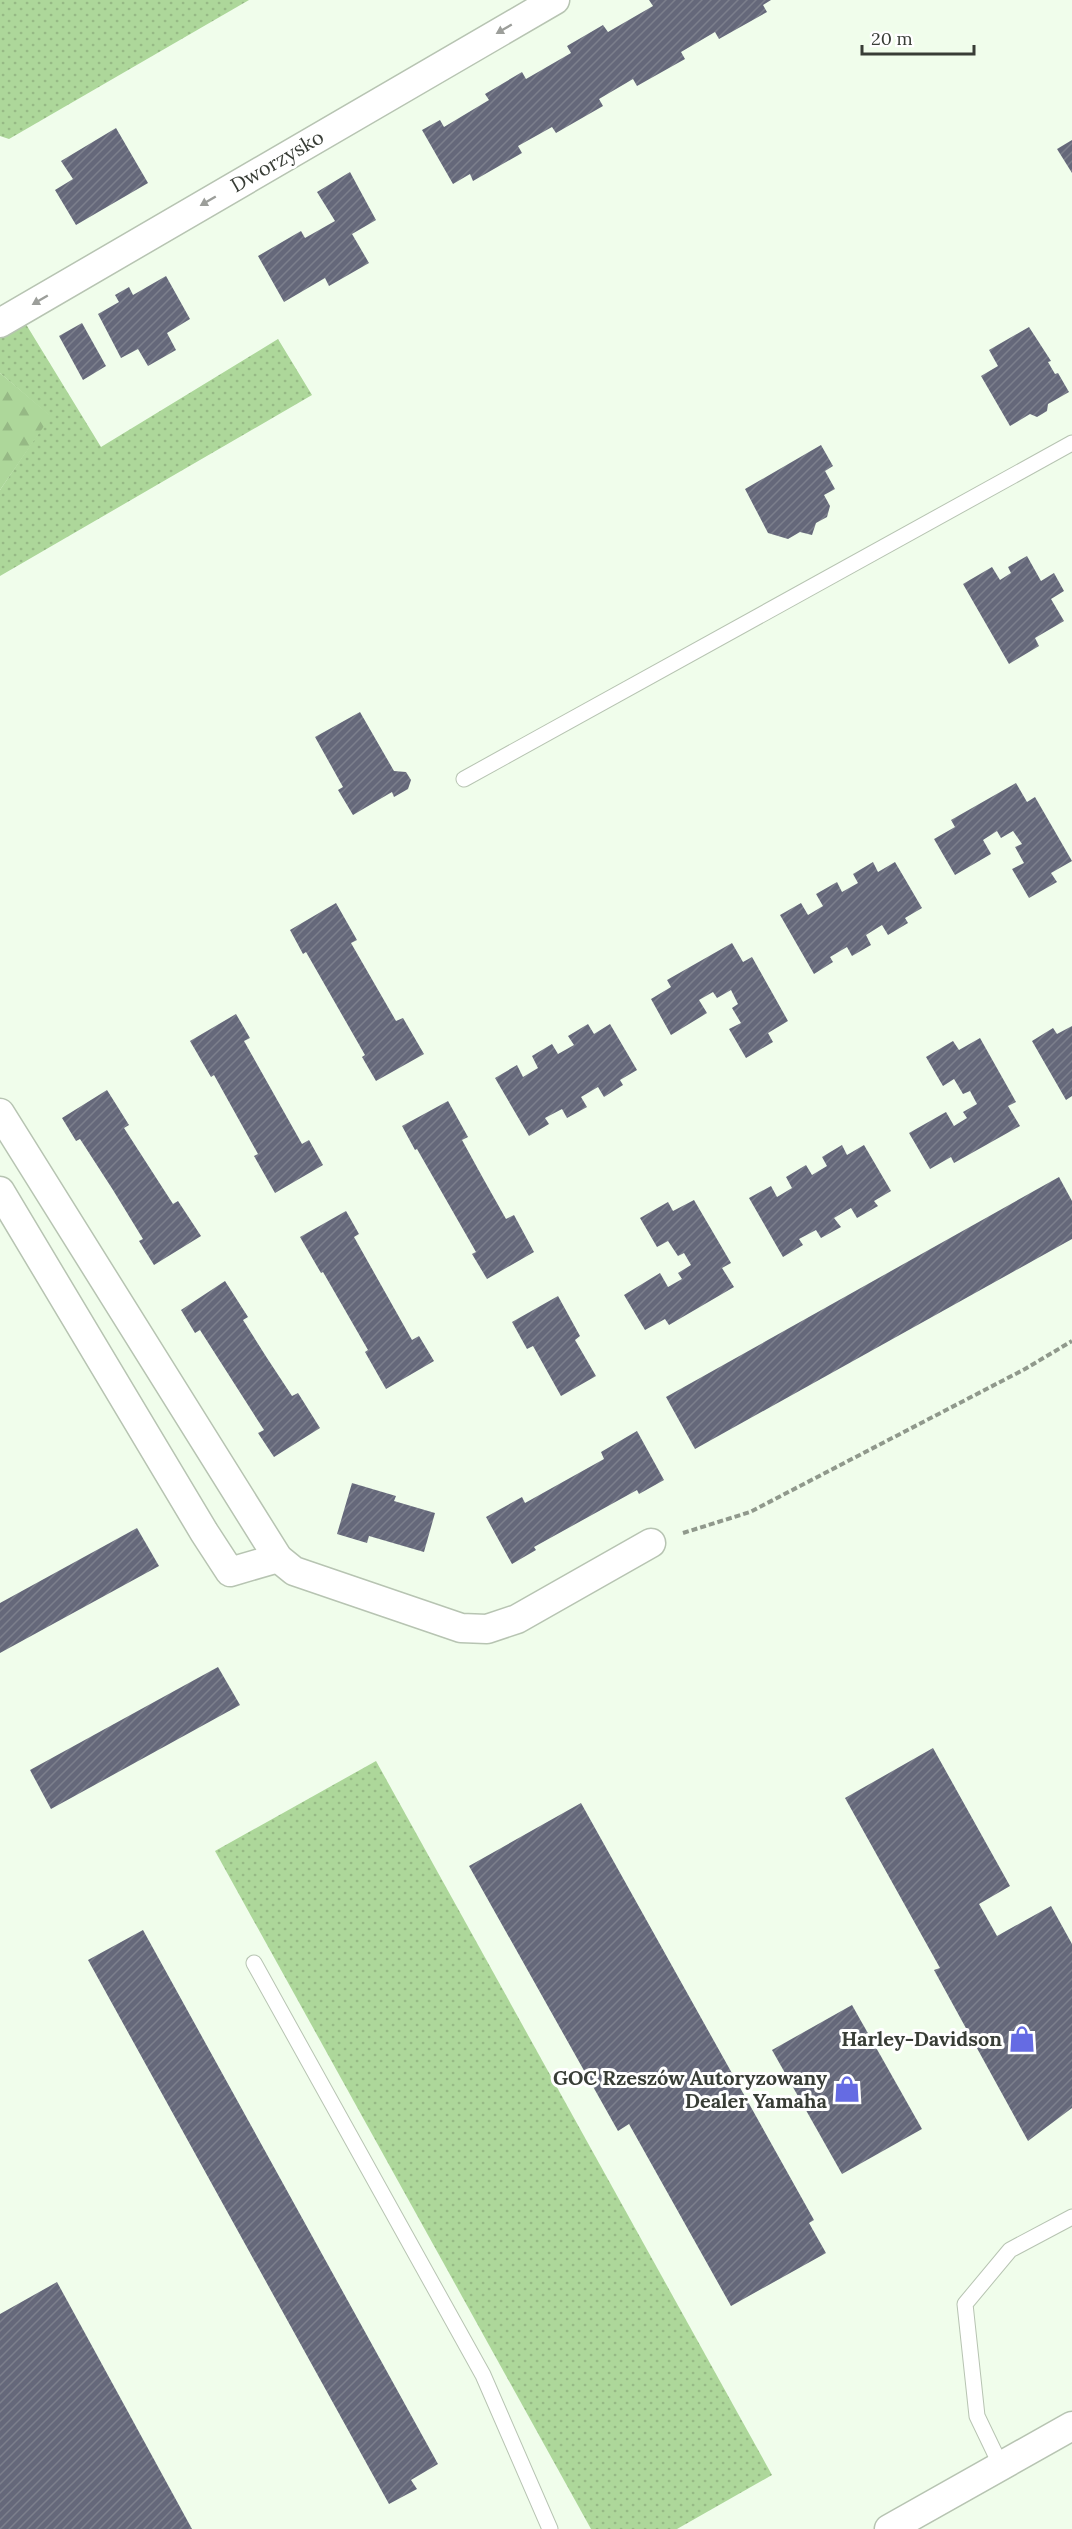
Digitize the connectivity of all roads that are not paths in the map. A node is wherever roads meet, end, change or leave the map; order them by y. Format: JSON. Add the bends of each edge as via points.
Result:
{"nodes":[{"id":1,"x":555,"y":0,"type":"edge"},
{"id":2,"x":0,"y":323,"type":"edge"},
{"id":3,"x":1072,"y":443,"type":"edge"},
{"id":4,"x":464,"y":779,"type":"dead end"},
{"id":5,"x":0,"y":1113,"type":"edge"},
{"id":6,"x":0,"y":1191,"type":"edge"},
{"id":7,"x":651,"y":1543,"type":"road end"},
{"id":8,"x":278,"y":1558,"type":"junction"},
{"id":9,"x":254,"y":1963,"type":"dead end"},
{"id":10,"x":1072,"y":2217,"type":"edge"},
{"id":11,"x":1072,"y":2426,"type":"edge"},
{"id":12,"x":1001,"y":2466,"type":"junction"},
{"id":13,"x":550,"y":2529,"type":"edge"},
{"id":14,"x":889,"y":2529,"type":"edge"}],
"edges":[{"from":1,"to":2,"type":"street","name":"Dworzysko","one_way":true},
{"from":3,"to":4,"type":"lane"},
{"from":5,"to":8,"type":"street"},
{"from":6,"to":8,"type":"street","via":[[230,1572]]},
{"from":7,"to":8,"type":"street","via":[[517,1619],[487,1629],[461,1628],[294,1570]]},
{"from":9,"to":13,"type":"lane","via":[[483,2375]]},
{"from":10,"to":12,"type":"lane","via":[[1010,2250],[965,2304],[977,2416]]},
{"from":11,"to":12,"type":"street"},
{"from":12,"to":14,"type":"street"}]}
